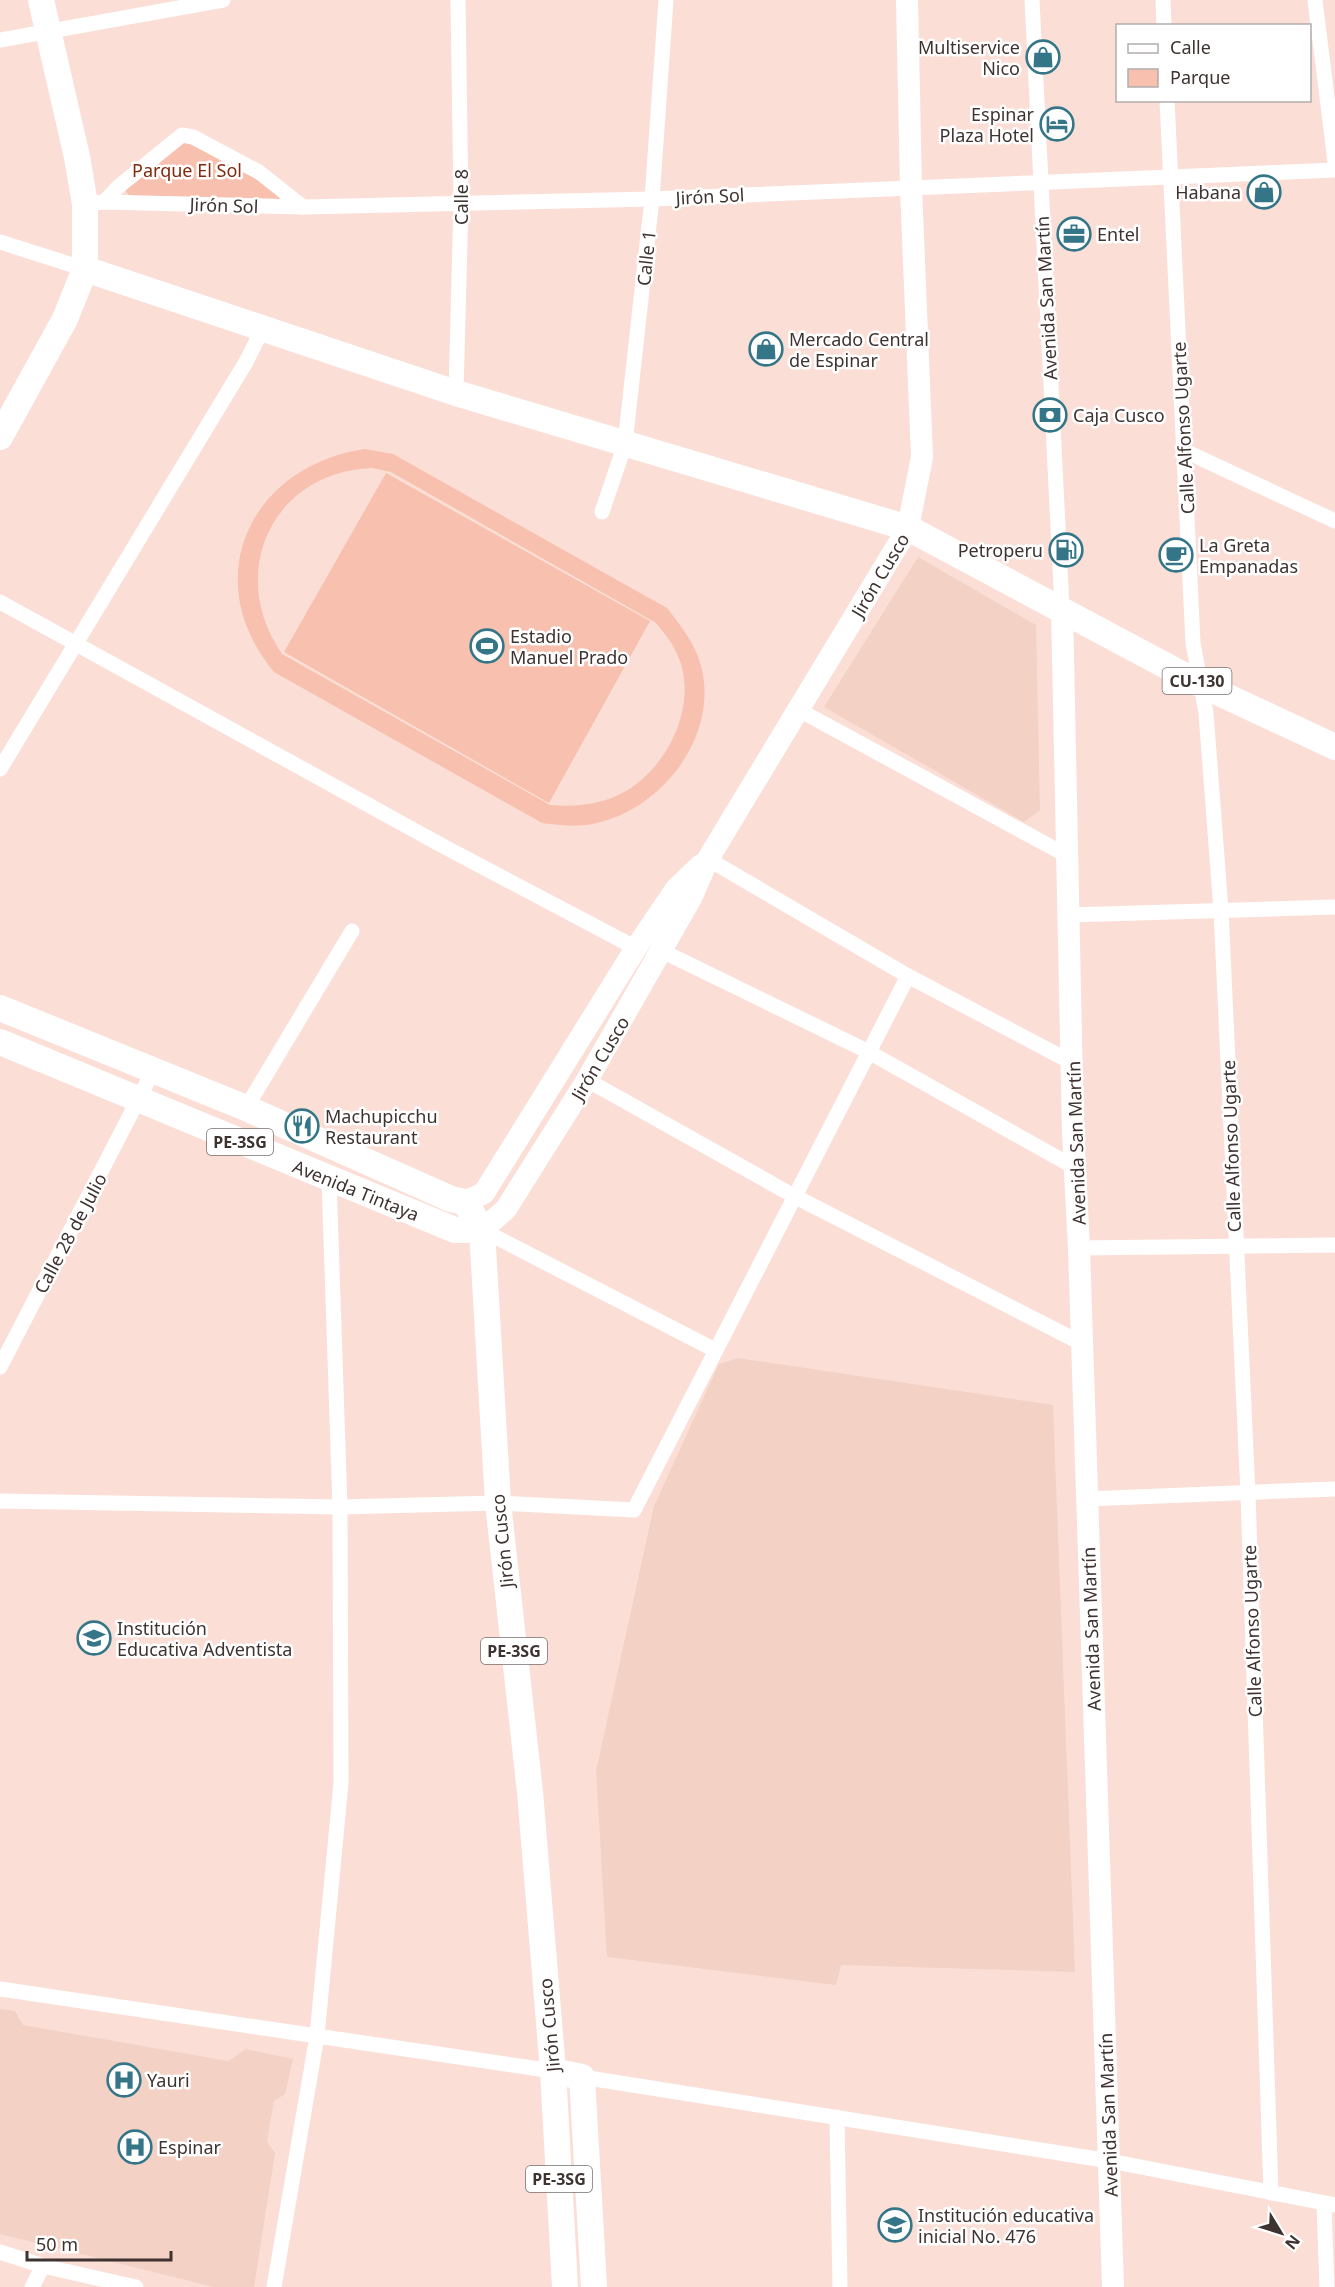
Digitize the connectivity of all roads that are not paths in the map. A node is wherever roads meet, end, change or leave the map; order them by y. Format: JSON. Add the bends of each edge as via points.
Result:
{"nodes":[{"id":1,"x":41,"y":0,"type":"edge"},
{"id":2,"x":223,"y":0,"type":"edge"},
{"id":3,"x":458,"y":0,"type":"edge"},
{"id":4,"x":666,"y":0,"type":"edge"},
{"id":5,"x":907,"y":0,"type":"edge"},
{"id":6,"x":1032,"y":0,"type":"edge"},
{"id":7,"x":1163,"y":0,"type":"edge"},
{"id":8,"x":1315,"y":0,"type":"edge"},
{"id":9,"x":1164,"y":24,"type":"edge"},
{"id":10,"x":47,"y":29,"type":"junction"},
{"id":11,"x":0,"y":40,"type":"edge"},
{"id":12,"x":1167,"y":102,"type":"edge"},
{"id":13,"x":1335,"y":162,"type":"edge"},
{"id":14,"x":1335,"y":170,"type":"edge"},
{"id":15,"x":1171,"y":179,"type":"junction"},
{"id":16,"x":1040,"y":182,"type":"junction"},
{"id":17,"x":911,"y":188,"type":"junction"},
{"id":18,"x":652,"y":199,"type":"junction"},
{"id":19,"x":461,"y":202,"type":"junction"},
{"id":20,"x":95,"y":203,"type":"junction"},
{"id":21,"x":303,"y":207,"type":"junction"},
{"id":22,"x":0,"y":242,"type":"edge"},
{"id":23,"x":85,"y":269,"type":"junction"},
{"id":24,"x":262,"y":330,"type":"junction"},
{"id":25,"x":456,"y":393,"type":"junction"},
{"id":26,"x":0,"y":436,"type":"edge"},
{"id":27,"x":625,"y":444,"type":"junction"},
{"id":28,"x":1185,"y":451,"type":"junction"},
{"id":29,"x":602,"y":512,"type":"dead end"},
{"id":30,"x":1335,"y":521,"type":"edge"},
{"id":31,"x":908,"y":528,"type":"junction"},
{"id":32,"x":0,"y":602,"type":"edge"},
{"id":33,"x":1062,"y":608,"type":"junction"},
{"id":34,"x":76,"y":644,"type":"junction"},
{"id":35,"x":1202,"y":685,"type":"junction"},
{"id":36,"x":799,"y":710,"type":"junction"},
{"id":37,"x":1335,"y":747,"type":"edge"},
{"id":38,"x":0,"y":769,"type":"edge"},
{"id":39,"x":1066,"y":855,"type":"junction"},
{"id":40,"x":708,"y":859,"type":"junction"},
{"id":41,"x":1335,"y":907,"type":"edge"},
{"id":42,"x":1221,"y":910,"type":"junction"},
{"id":43,"x":1069,"y":915,"type":"junction"},
{"id":44,"x":352,"y":931,"type":"dead end"},
{"id":45,"x":636,"y":948,"type":"junction"},
{"id":46,"x":662,"y":951,"type":"junction"},
{"id":47,"x":908,"y":976,"type":"junction"},
{"id":48,"x":0,"y":1008,"type":"edge"},
{"id":49,"x":0,"y":1042,"type":"edge"},
{"id":50,"x":867,"y":1051,"type":"junction"},
{"id":51,"x":1073,"y":1063,"type":"junction"},
{"id":52,"x":153,"y":1071,"type":"junction"},
{"id":53,"x":587,"y":1080,"type":"junction"},
{"id":54,"x":140,"y":1100,"type":"junction"},
{"id":55,"x":246,"y":1108,"type":"junction"},
{"id":56,"x":1074,"y":1167,"type":"junction"},
{"id":57,"x":329,"y":1179,"type":"junction"},
{"id":58,"x":794,"y":1196,"type":"junction"},
{"id":59,"x":465,"y":1202,"type":"junction"},
{"id":60,"x":482,"y":1230,"type":"junction"},
{"id":61,"x":1235,"y":1245,"type":"junction"},
{"id":62,"x":1335,"y":1245,"type":"edge"},
{"id":63,"x":1079,"y":1248,"type":"junction"},
{"id":64,"x":1081,"y":1343,"type":"junction"},
{"id":65,"x":715,"y":1350,"type":"junction"},
{"id":66,"x":0,"y":1367,"type":"edge"},
{"id":67,"x":1335,"y":1489,"type":"edge"},
{"id":68,"x":1248,"y":1494,"type":"junction"},
{"id":69,"x":1086,"y":1500,"type":"junction"},
{"id":70,"x":0,"y":1501,"type":"edge"},
{"id":71,"x":498,"y":1503,"type":"junction"},
{"id":72,"x":340,"y":1507,"type":"junction"},
{"id":73,"x":0,"y":1989,"type":"edge"},
{"id":74,"x":317,"y":2036,"type":"junction"},
{"id":75,"x":553,"y":2071,"type":"junction"},
{"id":76,"x":582,"y":2077,"type":"junction"},
{"id":77,"x":837,"y":2117,"type":"junction"},
{"id":78,"x":1110,"y":2161,"type":"junction"},
{"id":79,"x":1271,"y":2193,"type":"junction"},
{"id":80,"x":1330,"y":2205,"type":"edge"},
{"id":81,"x":0,"y":2252,"type":"edge"},
{"id":82,"x":44,"y":2266,"type":"junction"},
{"id":83,"x":32,"y":2287,"type":"edge"},
{"id":84,"x":136,"y":2287,"type":"edge"},
{"id":85,"x":274,"y":2287,"type":"edge"},
{"id":86,"x":565,"y":2287,"type":"edge"},
{"id":87,"x":594,"y":2287,"type":"edge"},
{"id":88,"x":840,"y":2287,"type":"edge"},
{"id":89,"x":1113,"y":2287,"type":"edge"},
{"id":90,"x":1327,"y":2287,"type":"edge"}],
"edges":[{"from":1,"to":10,"type":"main road"},
{"from":2,"to":10,"type":"street"},
{"from":3,"to":19,"type":"street","name":"Calle 8"},
{"from":4,"to":18,"type":"street","name":"Calle 1"},
{"from":5,"to":17,"type":"street","name":"Jirón Cusco"},
{"from":6,"to":16,"type":"street","name":"Avenida San Martín"},
{"from":7,"to":9,"type":"street"},
{"from":8,"to":13,"type":"street"},
{"from":10,"to":11,"type":"street"},
{"from":10,"to":20,"type":"main road","via":[[77,157]]},
{"from":12,"to":15,"type":"street","name":"Calle Alfonso Ugarte"},
{"from":14,"to":15,"type":"street","name":"Jirón Sol"},
{"from":15,"to":16,"type":"street","name":"Jirón Sol"},
{"from":15,"to":28,"type":"street","name":"Calle Alfonso Ugarte"},
{"from":16,"to":17,"type":"street","name":"Jirón Sol"},
{"from":16,"to":33,"type":"street","name":"Avenida San Martín"},
{"from":17,"to":18,"type":"street","name":"Jirón Sol"},
{"from":17,"to":31,"type":"street","name":"Jirón Cusco","via":[[922,457]]},
{"from":18,"to":19,"type":"street","name":"Jirón Sol"},
{"from":18,"to":27,"type":"street","name":"Calle 1"},
{"from":19,"to":21,"type":"street","name":"Jirón Sol"},
{"from":19,"to":25,"type":"street","name":"Calle 8"},
{"from":20,"to":21,"type":"street","name":"Jirón Sol"},
{"from":20,"to":21,"type":"street","via":[[182,135],[259,172]]},
{"from":20,"to":23,"type":"main road"},
{"from":22,"to":23,"type":"street"},
{"from":23,"to":24,"type":"main road"},
{"from":23,"to":26,"type":"main road","via":[[65,319]]},
{"from":24,"to":25,"type":"main road"},
{"from":24,"to":34,"type":"street"},
{"from":25,"to":27,"type":"main road"},
{"from":27,"to":29,"type":"street","name":"Calle 1"},
{"from":27,"to":31,"type":"main road"},
{"from":28,"to":30,"type":"street"},
{"from":28,"to":35,"type":"street","name":"Calle Alfonso Ugarte","via":[[1193,643]]},
{"from":31,"to":33,"type":"main road"},
{"from":31,"to":36,"type":"street","name":"Jirón Cusco"},
{"from":32,"to":34,"type":"street"},
{"from":33,"to":35,"type":"main road","number":"CU-130"},
{"from":33,"to":39,"type":"street","name":"Avenida San Martín"},
{"from":34,"to":38,"type":"street"},
{"from":34,"to":45,"type":"street"},
{"from":35,"to":37,"type":"main road","number":"CU-130"},
{"from":35,"to":42,"type":"street","name":"Calle Alfonso Ugarte"},
{"from":36,"to":39,"type":"street"},
{"from":36,"to":40,"type":"street","name":"Jirón Cusco"},
{"from":39,"to":43,"type":"street","name":"Avenida San Martín"},
{"from":40,"to":45,"type":"street","name":"Jirón Cusco","via":[[676,889]]},
{"from":40,"to":46,"type":"street","name":"Jirón Cusco","via":[[692,898]]},
{"from":40,"to":47,"type":"street"},
{"from":41,"to":42,"type":"street"},
{"from":42,"to":43,"type":"street"},
{"from":42,"to":61,"type":"street","name":"Calle Alfonso Ugarte"},
{"from":43,"to":51,"type":"street","name":"Avenida San Martín"},
{"from":44,"to":55,"type":"street"},
{"from":45,"to":59,"type":"street","name":"Jirón Cusco","via":[[484,1193]]},
{"from":46,"to":50,"type":"street"},
{"from":46,"to":53,"type":"street","name":"Jirón Cusco"},
{"from":47,"to":50,"type":"street"},
{"from":47,"to":51,"type":"street"},
{"from":48,"to":52,"type":"main road","name":"Avenida Tintaya","number":"PE-3SG"},
{"from":49,"to":54,"type":"main road","name":"Avenida Tintaya","number":"PE-3SG"},
{"from":50,"to":56,"type":"street"},
{"from":50,"to":58,"type":"street"},
{"from":51,"to":56,"type":"street","name":"Avenida San Martín"},
{"from":52,"to":54,"type":"street","name":"Calle 28 de Julio"},
{"from":52,"to":55,"type":"main road","name":"Avenida Tintaya","number":"PE-3SG"},
{"from":53,"to":58,"type":"street"},
{"from":53,"to":60,"type":"street","name":"Jirón Cusco","via":[[507,1209]]},
{"from":54,"to":57,"type":"main road","name":"Avenida Tintaya","number":"PE-3SG"},
{"from":54,"to":66,"type":"street","name":"Calle 28 de Julio"},
{"from":55,"to":59,"type":"main road","name":"Avenida Tintaya","number":"PE-3SG"},
{"from":56,"to":63,"type":"street","name":"Avenida San Martín"},
{"from":57,"to":60,"type":"main road","name":"Avenida Tintaya","number":"PE-3SG","via":[[455,1230]]},
{"from":57,"to":72,"type":"street"},
{"from":58,"to":64,"type":"street"},
{"from":58,"to":65,"type":"street"},
{"from":59,"to":60,"type":"main road","number":"PE-3SG"},
{"from":60,"to":65,"type":"street"},
{"from":60,"to":71,"type":"main road","name":"Jirón Cusco","number":"PE-3SG"},
{"from":61,"to":62,"type":"street"},
{"from":61,"to":63,"type":"street"},
{"from":61,"to":68,"type":"street","name":"Calle Alfonso Ugarte"},
{"from":63,"to":64,"type":"street","name":"Avenida San Martín"},
{"from":64,"to":69,"type":"street","name":"Avenida San Martín"},
{"from":65,"to":71,"type":"street","via":[[634,1510]]},
{"from":67,"to":68,"type":"street"},
{"from":68,"to":69,"type":"street"},
{"from":68,"to":79,"type":"street","name":"Calle Alfonso Ugarte"},
{"from":69,"to":78,"type":"street","name":"Avenida San Martín"},
{"from":70,"to":72,"type":"street"},
{"from":71,"to":72,"type":"street"},
{"from":71,"to":75,"type":"main road","name":"Jirón Cusco","number":"PE-3SG","via":[[530,1792]]},
{"from":72,"to":74,"type":"street","via":[[341,1784]]},
{"from":73,"to":74,"type":"street"},
{"from":74,"to":75,"type":"street"},
{"from":74,"to":85,"type":"street"},
{"from":75,"to":76,"type":"main road"},
{"from":75,"to":86,"type":"main road","name":"Jirón Cusco","number":"PE-3SG"},
{"from":76,"to":77,"type":"street"},
{"from":76,"to":87,"type":"main road","name":"Jirón Cusco","number":"PE-3SG"},
{"from":77,"to":78,"type":"street"},
{"from":77,"to":88,"type":"street"},
{"from":78,"to":79,"type":"street"},
{"from":78,"to":89,"type":"street","name":"Avenida San Martín"},
{"from":79,"to":80,"type":"street"},
{"from":80,"to":90,"type":"street"},
{"from":81,"to":82,"type":"street"},
{"from":82,"to":83,"type":"street"},
{"from":82,"to":84,"type":"street"}]}
